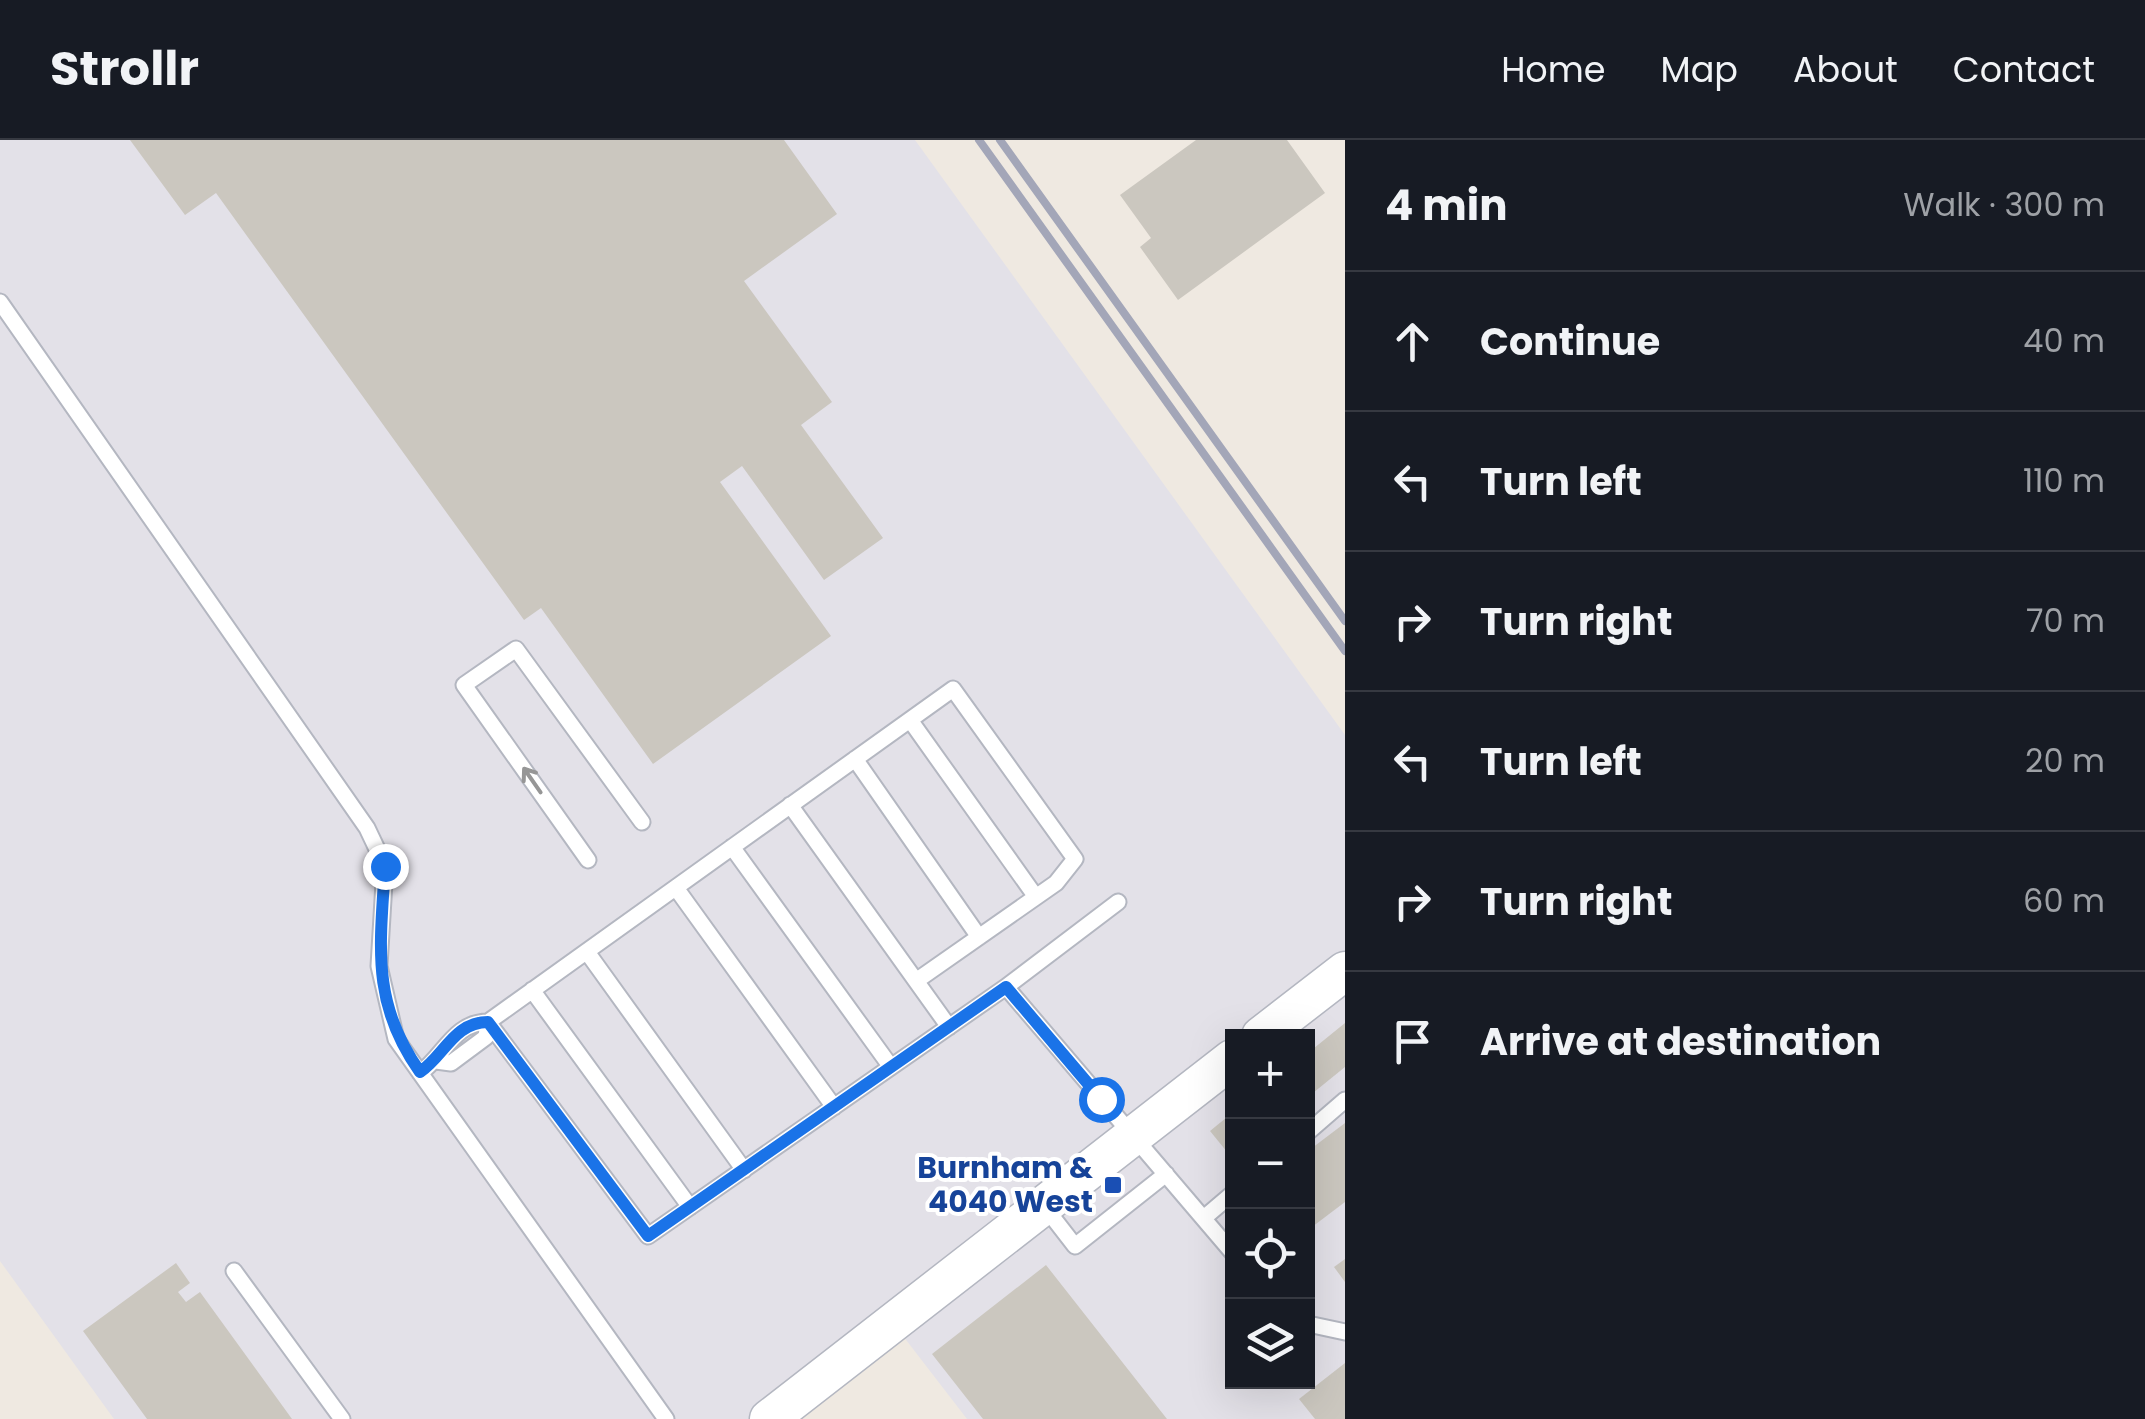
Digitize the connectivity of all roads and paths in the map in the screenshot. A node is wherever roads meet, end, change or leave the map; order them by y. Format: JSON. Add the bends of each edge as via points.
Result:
{"nodes":[{"id":1,"x":0,"y":302,"type":"edge"},
{"id":2,"x":910,"y":720,"type":"junction"},
{"id":3,"x":855,"y":759,"type":"junction"},
{"id":4,"x":790,"y":806,"type":"junction"},
{"id":5,"x":642,"y":822,"type":"dead end"},
{"id":6,"x":732,"y":847,"type":"junction"},
{"id":7,"x":588,"y":860,"type":"dead end"},
{"id":8,"x":676,"y":888,"type":"junction"},
{"id":9,"x":1036,"y":897,"type":"junction"},
{"id":10,"x":1118,"y":902,"type":"dead end"},
{"id":11,"x":979,"y":937,"type":"junction"},
{"id":12,"x":586,"y":952,"type":"junction"},
{"id":13,"x":1345,"y":971,"type":"edge"},
{"id":14,"x":916,"y":981,"type":"junction"},
{"id":15,"x":1006,"y":987,"type":"junction"},
{"id":16,"x":532,"y":990,"type":"junction"},
{"id":17,"x":488,"y":1022,"type":"junction"},
{"id":18,"x":949,"y":1027,"type":"junction"},
{"id":19,"x":1271,"y":1029,"type":"edge"},
{"id":20,"x":1225,"y":1065,"type":"edge"},
{"id":21,"x":891,"y":1068,"type":"junction"},
{"id":22,"x":420,"y":1072,"type":"junction"},
{"id":23,"x":1345,"y":1100,"type":"edge"},
{"id":24,"x":834,"y":1107,"type":"junction"},
{"id":25,"x":1315,"y":1126,"type":"edge"},
{"id":26,"x":1133,"y":1138,"type":"junction"},
{"id":27,"x":744,"y":1170,"type":"junction"},
{"id":28,"x":1166,"y":1174,"type":"junction"},
{"id":29,"x":1225,"y":1200,"type":"edge"},
{"id":30,"x":1044,"y":1206,"type":"junction"},
{"id":31,"x":690,"y":1207,"type":"junction"},
{"id":32,"x":1205,"y":1217,"type":"junction"},
{"id":33,"x":1225,"y":1243,"type":"edge"},
{"id":34,"x":234,"y":1271,"type":"dead end"},
{"id":35,"x":1315,"y":1326,"type":"edge"},
{"id":36,"x":1345,"y":1332,"type":"edge"},
{"id":37,"x":342,"y":1419,"type":"edge"},
{"id":38,"x":666,"y":1419,"type":"edge"},
{"id":39,"x":769,"y":1419,"type":"edge"}],
"edges":[{"from":1,"to":22,"type":"lane","via":[[367,828],[385,866],[379,966],[396,1038]]},
{"from":2,"to":3,"type":"lane"},
{"from":2,"to":9,"type":"lane"},
{"from":2,"to":9,"type":"lane","via":[[953,689],[1075,858]]},
{"from":3,"to":4,"type":"lane"},
{"from":3,"to":11,"type":"lane"},
{"from":4,"to":6,"type":"lane"},
{"from":4,"to":14,"type":"lane"},
{"from":7,"to":5,"type":"lane","one_way":true,"via":[[464,685],[516,649]]},
{"from":6,"to":8,"type":"lane"},
{"from":6,"to":21,"type":"lane"},
{"from":8,"to":12,"type":"lane"},
{"from":8,"to":24,"type":"lane"},
{"from":9,"to":11,"type":"lane"},
{"from":10,"to":15,"type":"lane"},
{"from":11,"to":14,"type":"lane"},
{"from":12,"to":16,"type":"lane"},
{"from":12,"to":27,"type":"lane"},
{"from":13,"to":19,"type":"street"},
{"from":14,"to":18,"type":"lane"},
{"from":15,"to":18,"type":"lane"},
{"from":15,"to":26,"type":"lane"},
{"from":16,"to":17,"type":"lane"},
{"from":16,"to":31,"type":"lane"},
{"from":17,"to":22,"type":"lane","via":[[486,1037],[451,1063],[436,1061]]},
{"from":17,"to":31,"type":"lane","via":[[648,1236]]},
{"from":18,"to":21,"type":"lane"},
{"from":20,"to":26,"type":"street"},
{"from":21,"to":24,"type":"lane"},
{"from":22,"to":38,"type":"lane"},
{"from":23,"to":25,"type":"lane"},
{"from":24,"to":27,"type":"lane"},
{"from":26,"to":28,"type":"lane"},
{"from":26,"to":30,"type":"street"},
{"from":27,"to":31,"type":"lane"},
{"from":28,"to":30,"type":"lane","via":[[1075,1246]]},
{"from":28,"to":32,"type":"lane"},
{"from":29,"to":32,"type":"lane"},
{"from":30,"to":39,"type":"street"},
{"from":32,"to":33,"type":"lane"},
{"from":34,"to":37,"type":"lane"},
{"from":35,"to":36,"type":"lane"}]}
